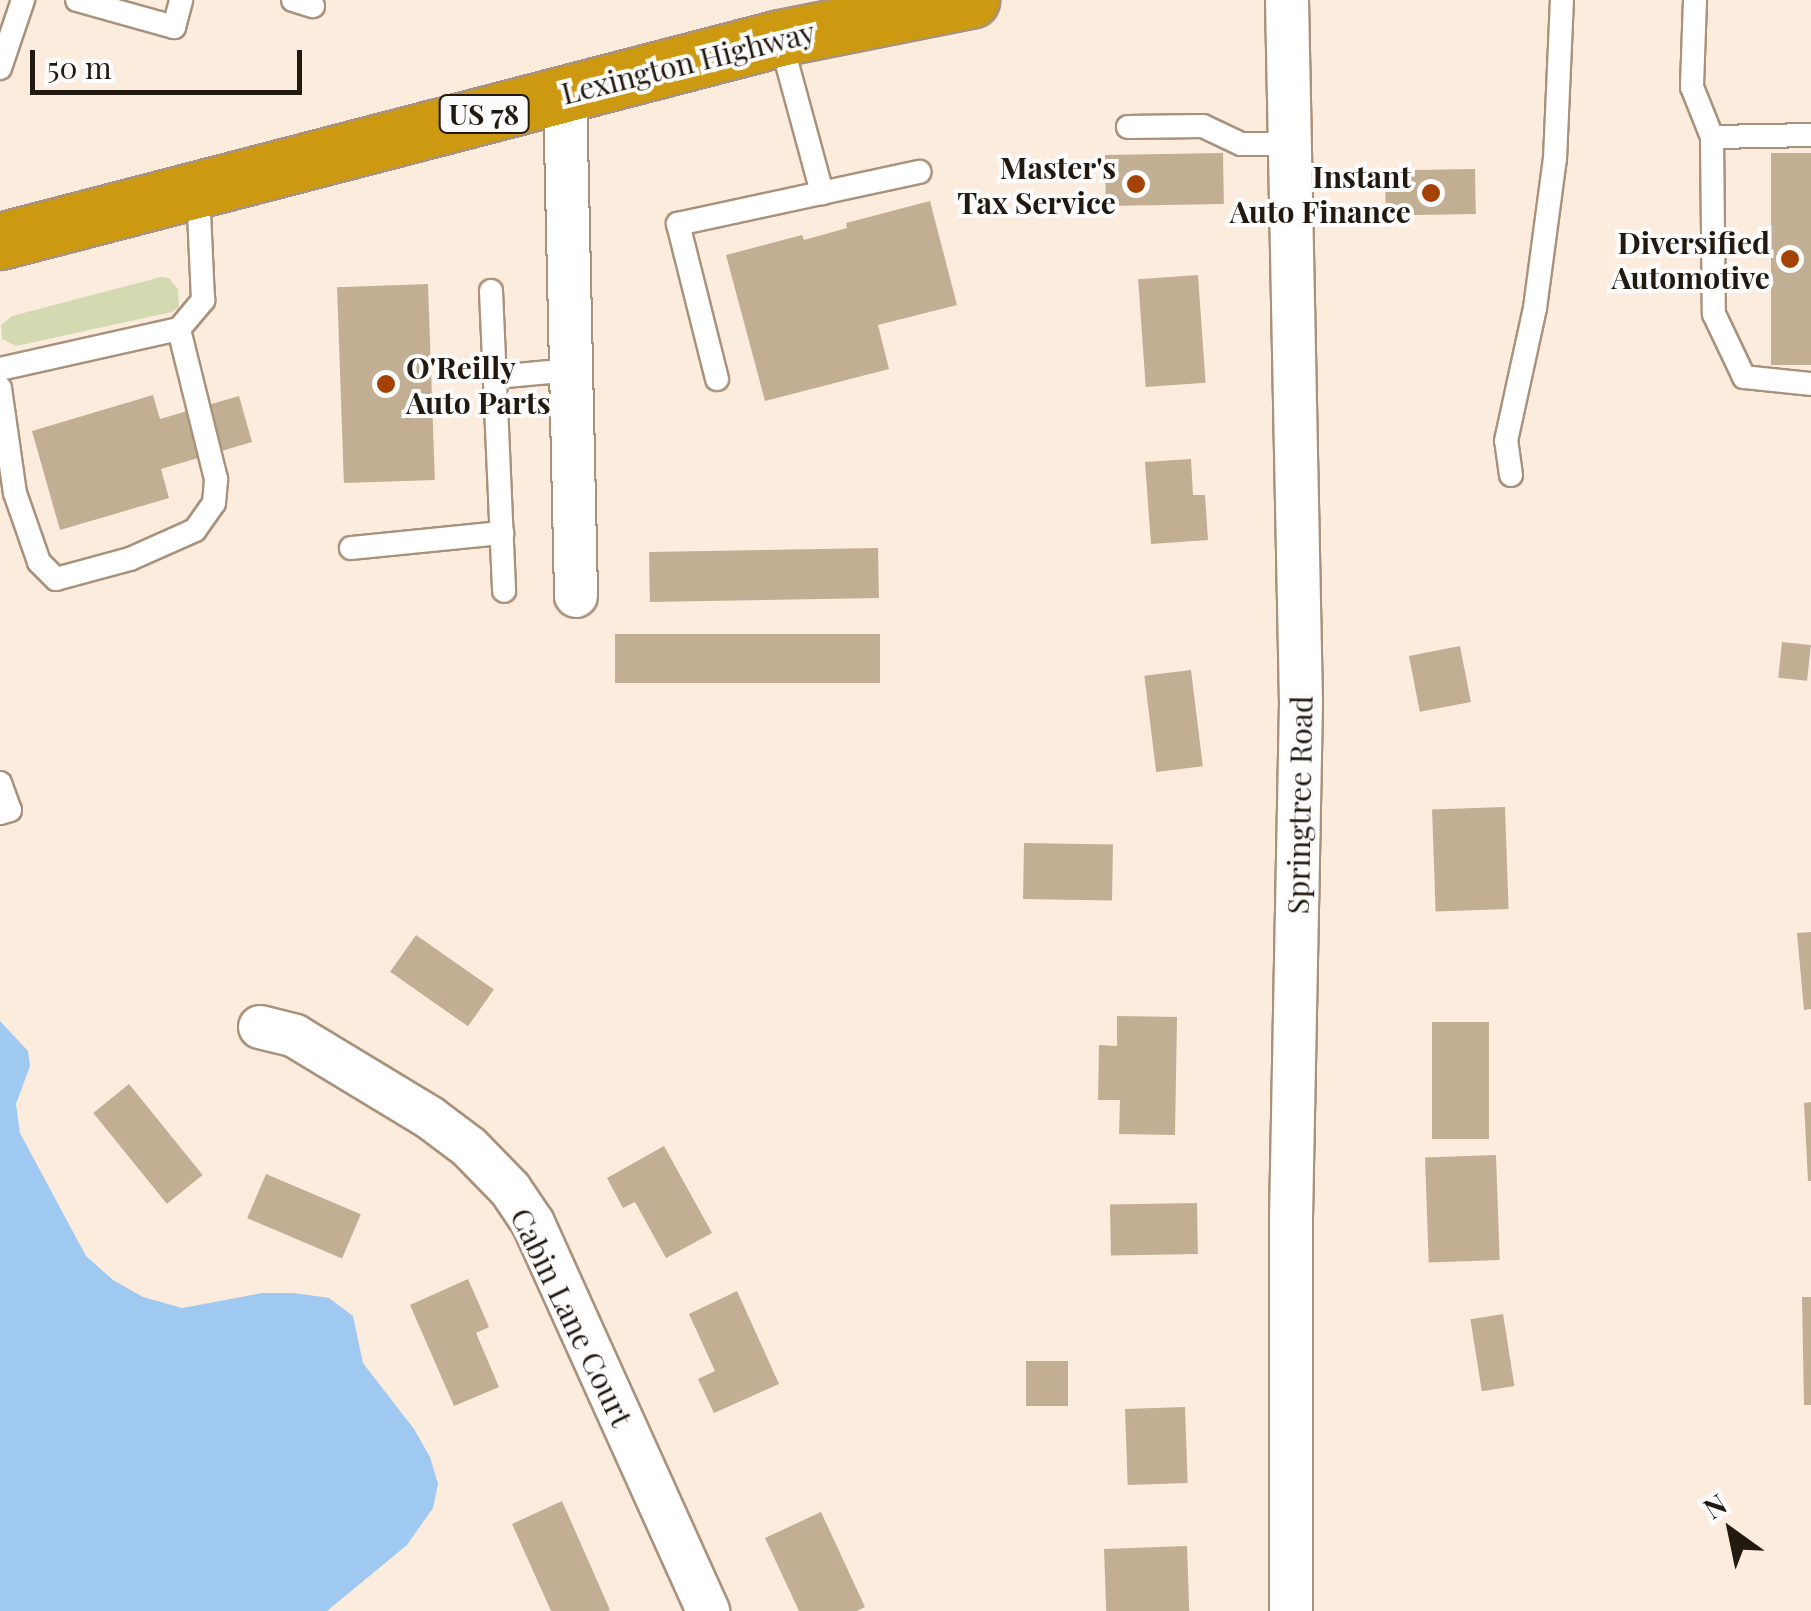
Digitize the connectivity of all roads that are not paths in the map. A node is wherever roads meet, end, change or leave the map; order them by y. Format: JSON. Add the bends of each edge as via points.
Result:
{"nodes":[{"id":1,"x":23,"y":0,"type":"edge"},
{"id":2,"x":77,"y":0,"type":"edge"},
{"id":3,"x":181,"y":0,"type":"edge"},
{"id":4,"x":971,"y":0,"type":"edge"},
{"id":5,"x":1287,"y":0,"type":"edge"},
{"id":6,"x":1562,"y":0,"type":"edge"},
{"id":7,"x":1694,"y":0,"type":"edge"},
{"id":8,"x":780,"y":38,"type":"junction"},
{"id":9,"x":0,"y":68,"type":"edge"},
{"id":10,"x":564,"y":94,"type":"junction"},
{"id":11,"x":1128,"y":126,"type":"dead end"},
{"id":12,"x":1811,"y":135,"type":"edge"},
{"id":13,"x":1712,"y":137,"type":"junction"},
{"id":14,"x":1292,"y":144,"type":"junction"},
{"id":15,"x":919,"y":172,"type":"dead end"},
{"id":16,"x":198,"y":188,"type":"junction"},
{"id":17,"x":822,"y":193,"type":"junction"},
{"id":18,"x":0,"y":241,"type":"edge"},
{"id":19,"x":491,"y":291,"type":"dead end"},
{"id":20,"x":179,"y":329,"type":"junction"},
{"id":21,"x":0,"y":369,"type":"edge"},
{"id":22,"x":572,"y":370,"type":"junction"},
{"id":23,"x":494,"y":377,"type":"junction"},
{"id":24,"x":718,"y":379,"type":"dead end"},
{"id":25,"x":1811,"y":384,"type":"edge"},
{"id":26,"x":0,"y":388,"type":"edge"},
{"id":27,"x":1511,"y":475,"type":"dead end"},
{"id":28,"x":502,"y":533,"type":"junction"},
{"id":29,"x":351,"y":548,"type":"dead end"},
{"id":30,"x":504,"y":592,"type":"dead end"},
{"id":31,"x":576,"y":596,"type":"dead end"},
{"id":32,"x":0,"y":783,"type":"edge"},
{"id":33,"x":0,"y":814,"type":"edge"},
{"id":34,"x":260,"y":1027,"type":"dead end"},
{"id":35,"x":708,"y":1611,"type":"edge"},
{"id":36,"x":1290,"y":1611,"type":"edge"}],
"edges":[{"from":1,"to":9,"type":"lane"},
{"from":2,"to":3,"type":"lane","via":[[174,27]]},
{"from":4,"to":8,"type":"highway","name":"Lexington Highway","number":"US 78"},
{"from":5,"to":14,"type":"street","name":"Springtree Road"},
{"from":6,"to":27,"type":"lane","via":[[1555,159],[1506,441]]},
{"from":7,"to":13,"type":"lane","via":[[1692,87]]},
{"from":8,"to":10,"type":"highway","name":"Lexington Highway","number":"US 78"},
{"from":8,"to":17,"type":"lane"},
{"from":10,"to":16,"type":"highway","name":"Lexington Highway","number":"US 78"},
{"from":10,"to":22,"type":"street"},
{"from":11,"to":14,"type":"lane","via":[[1204,126],[1241,144]]},
{"from":12,"to":13,"type":"lane"},
{"from":13,"to":25,"type":"lane","via":[[1714,314],[1744,376]]},
{"from":14,"to":36,"type":"street","name":"Springtree Road","via":[[1301,704]]},
{"from":15,"to":17,"type":"lane"},
{"from":16,"to":18,"type":"highway","name":"Lexington Highway","number":"US 78"},
{"from":16,"to":20,"type":"lane","via":[[203,300]]},
{"from":17,"to":24,"type":"lane","via":[[678,224]]},
{"from":19,"to":23,"type":"lane"},
{"from":20,"to":21,"type":"lane"},
{"from":20,"to":26,"type":"lane","via":[[216,479],[214,503],[195,530],[130,558],[56,579],[39,562],[15,493]]},
{"from":22,"to":23,"type":"lane"},
{"from":22,"to":31,"type":"street"},
{"from":23,"to":28,"type":"lane"},
{"from":28,"to":29,"type":"lane"},
{"from":28,"to":30,"type":"lane"},
{"from":32,"to":33,"type":"lane","via":[[10,810]]},
{"from":34,"to":35,"type":"street","name":"Cabin Lane Court","via":[[295,1036],[429,1117],[510,1189],[533,1224]]}]}
